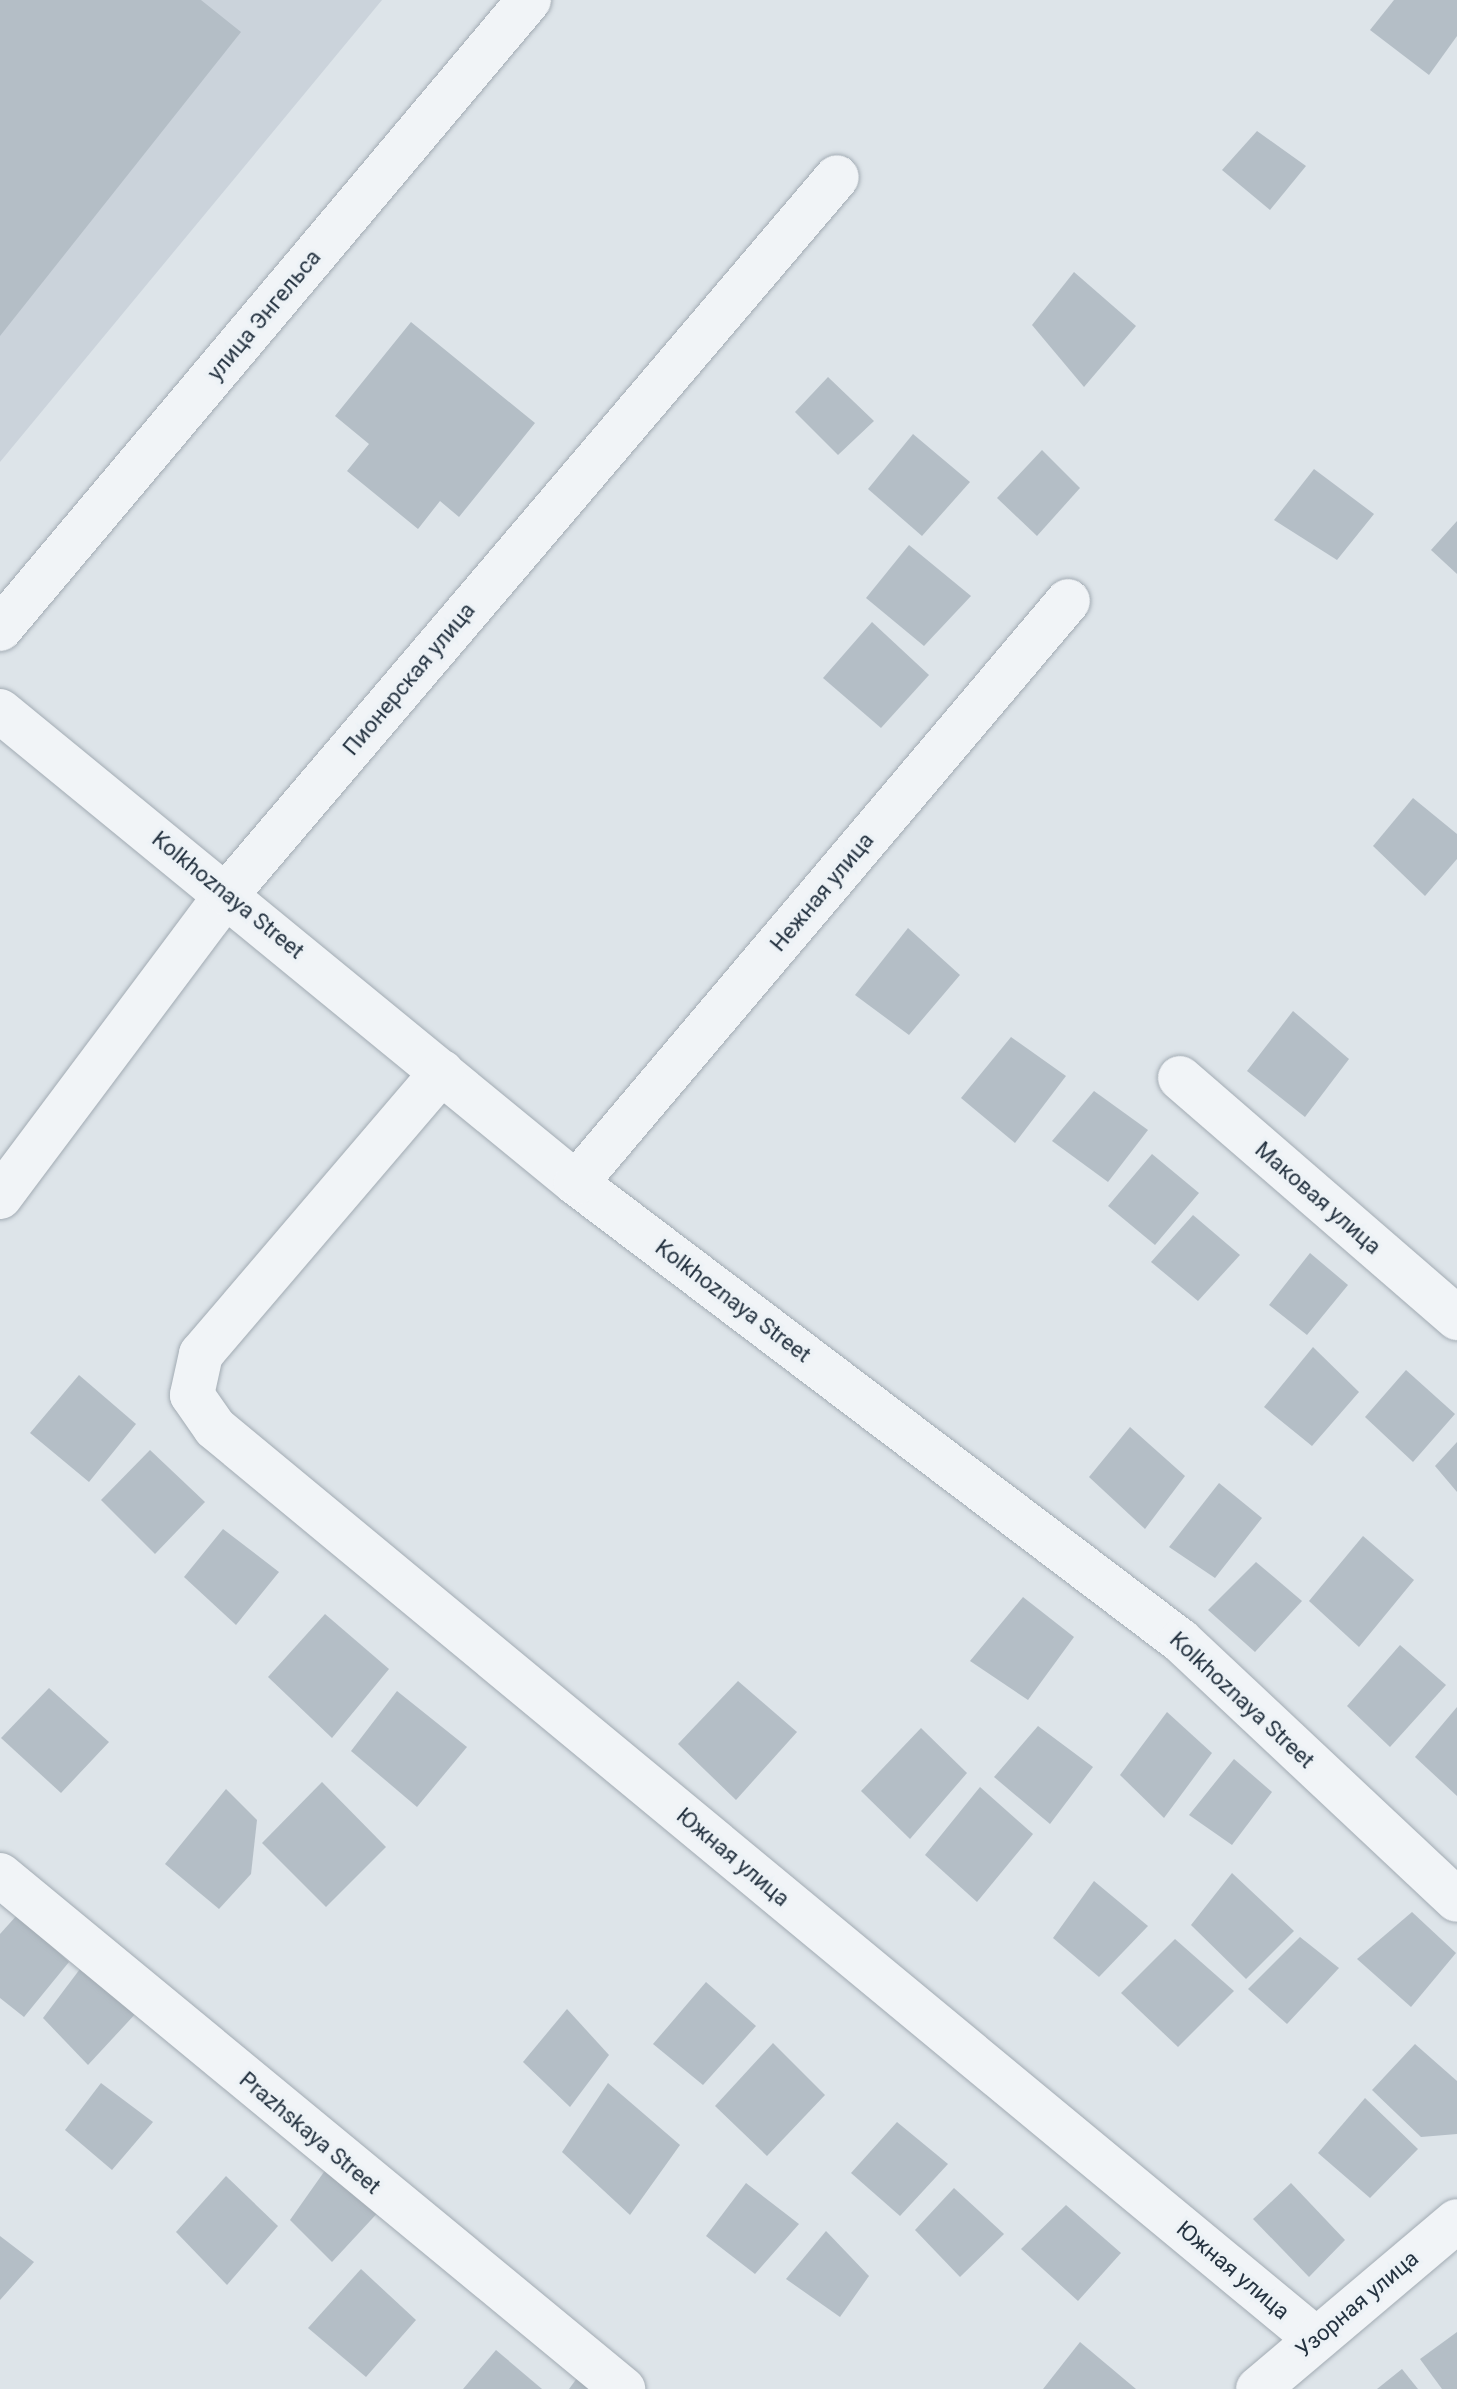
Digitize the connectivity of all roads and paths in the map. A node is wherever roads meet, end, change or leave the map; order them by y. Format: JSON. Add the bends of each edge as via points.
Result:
{"nodes":[{"id":1,"x":529,"y":0,"type":"edge"},
{"id":2,"x":837,"y":177,"type":"dead end"},
{"id":3,"x":1068,"y":601,"type":"dead end"},
{"id":4,"x":0,"y":629,"type":"edge"},
{"id":5,"x":0,"y":711,"type":"edge"},
{"id":6,"x":227,"y":894,"type":"junction"},
{"id":7,"x":442,"y":1072,"type":"junction"},
{"id":8,"x":1180,"y":1078,"type":"dead end"},
{"id":9,"x":576,"y":1183,"type":"junction"},
{"id":10,"x":0,"y":1197,"type":"edge"},
{"id":11,"x":1457,"y":1318,"type":"edge"},
{"id":12,"x":0,"y":1875,"type":"edge"},
{"id":13,"x":1457,"y":1900,"type":"edge"},
{"id":14,"x":1457,"y":2221,"type":"edge"},
{"id":15,"x":1316,"y":2339,"type":"junction"},
{"id":16,"x":1260,"y":2388,"type":"edge"},
{"id":17,"x":623,"y":2389,"type":"edge"}],
"edges":[{"from":1,"to":4,"type":"street","name":"улица Энгельса"},
{"from":2,"to":6,"type":"street","name":"Пионерская улица"},
{"from":3,"to":9,"type":"street","name":"Нежная улица"},
{"from":5,"to":6,"type":"street","name":"Kolkhoznaya Street"},
{"from":6,"to":7,"type":"street","name":"Kolkhoznaya Street"},
{"from":6,"to":10,"type":"street","name":"Пионерская улица"},
{"from":7,"to":9,"type":"street","name":"Kolkhoznaya Street"},
{"from":7,"to":15,"type":"street","name":"Южная улица","via":[[201,1354],[192,1395],[215,1428]]},
{"from":8,"to":11,"type":"street","name":"Маковая улица"},
{"from":9,"to":13,"type":"street","name":"Kolkhoznaya Street","via":[[1181,1641]]},
{"from":12,"to":17,"type":"street","name":"Prazhskaya Street"},
{"from":14,"to":15,"type":"street","name":"Узорная улица"},
{"from":15,"to":16,"type":"street","name":"Узорная улица"}]}
